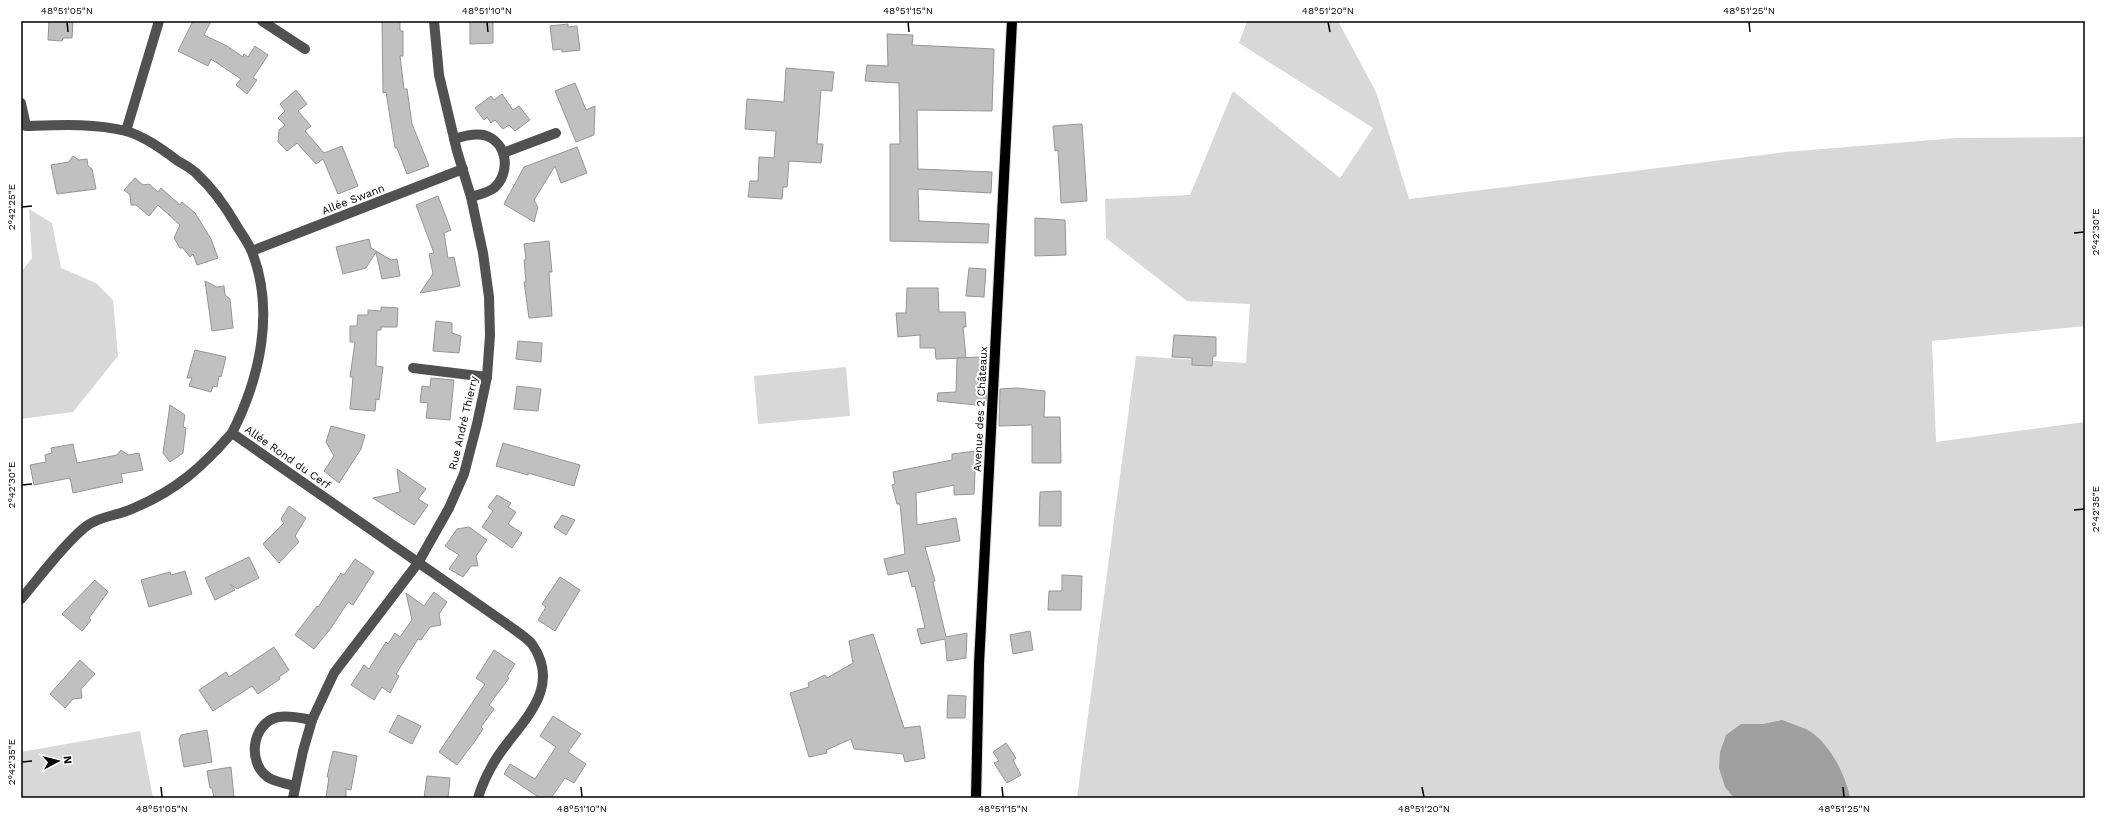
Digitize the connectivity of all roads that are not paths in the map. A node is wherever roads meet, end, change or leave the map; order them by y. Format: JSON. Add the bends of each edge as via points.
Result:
{"nodes":[{"id":1,"x":159,"y":21,"type":"edge"},
{"id":2,"x":262,"y":21,"type":"edge"},
{"id":3,"x":434,"y":21,"type":"edge"},
{"id":4,"x":1012,"y":21,"type":"edge"},
{"id":5,"x":305,"y":49,"type":"dead end"},
{"id":6,"x":21,"y":103,"type":"edge"},
{"id":7,"x":24,"y":127,"type":"edge"},
{"id":8,"x":126,"y":132,"type":"junction"},
{"id":9,"x":556,"y":134,"type":"dead end"},
{"id":10,"x":454,"y":139,"type":"junction"},
{"id":11,"x":504,"y":154,"type":"junction"},
{"id":12,"x":463,"y":169,"type":"junction"},
{"id":13,"x":471,"y":197,"type":"junction"},
{"id":14,"x":252,"y":251,"type":"junction"},
{"id":15,"x":414,"y":368,"type":"dead end"},
{"id":16,"x":487,"y":377,"type":"junction"},
{"id":17,"x":232,"y":433,"type":"junction"},
{"id":18,"x":418,"y":563,"type":"junction"},
{"id":19,"x":21,"y":599,"type":"edge"},
{"id":20,"x":312,"y":720,"type":"junction"},
{"id":21,"x":295,"y":786,"type":"junction"},
{"id":22,"x":293,"y":798,"type":"edge"},
{"id":23,"x":478,"y":798,"type":"edge"},
{"id":24,"x":976,"y":798,"type":"edge"}],
"edges":[{"from":1,"to":8,"type":"street"},
{"from":2,"to":5,"type":"street"},
{"from":3,"to":10,"type":"street","name":"Rue André Thierry","via":[[439,75]]},
{"from":4,"to":24,"type":"main road","name":"Avenue des 2 Châteaux","via":[[979,664]]},
{"from":6,"to":7,"type":"street","name":"Allée Rond du Cerf"},
{"from":7,"to":8,"type":"street","name":"Allée Rond du Cerf","via":[[76,124]]},
{"from":8,"to":14,"type":"street","name":"Allée Rond du Cerf","via":[[164,151],[198,175],[227,210]]},
{"from":9,"to":11,"type":"street"},
{"from":10,"to":11,"type":"street","via":[[473,134],[483,135],[491,138]]},
{"from":10,"to":12,"type":"street","name":"Rue André Thierry"},
{"from":11,"to":13,"type":"street","via":[[505,171],[501,180],[494,188]]},
{"from":12,"to":13,"type":"street","name":"Rue André Thierry"},
{"from":12,"to":14,"type":"street","name":"Allée Swann"},
{"from":13,"to":16,"type":"street","name":"Rue André Thierry","via":[[489,296]]},
{"from":14,"to":17,"type":"street","name":"Allée Rond du Cerf","via":[[260,282],[263,318],[261,348],[243,412]]},
{"from":15,"to":16,"type":"street"},
{"from":16,"to":18,"type":"street","name":"Rue André Thierry","via":[[464,474],[449,508]]},
{"from":17,"to":18,"type":"street","name":"Allée Rond du Cerf"},
{"from":17,"to":19,"type":"street","via":[[208,461],[168,492],[133,509],[100,518],[84,528]]},
{"from":18,"to":20,"type":"street","name":"Rue André Thierry","via":[[334,674]]},
{"from":18,"to":23,"type":"street","name":"Allée Rond du Cerf","via":[[514,629],[531,643],[541,662],[544,677],[540,696],[496,759],[483,782]]},
{"from":20,"to":21,"type":"street","name":"Rue André Thierry"},
{"from":20,"to":21,"type":"street","via":[[292,716],[277,717],[266,723],[257,736],[254,748],[257,764],[270,778]]},
{"from":21,"to":22,"type":"street","name":"Rue André Thierry"}]}
